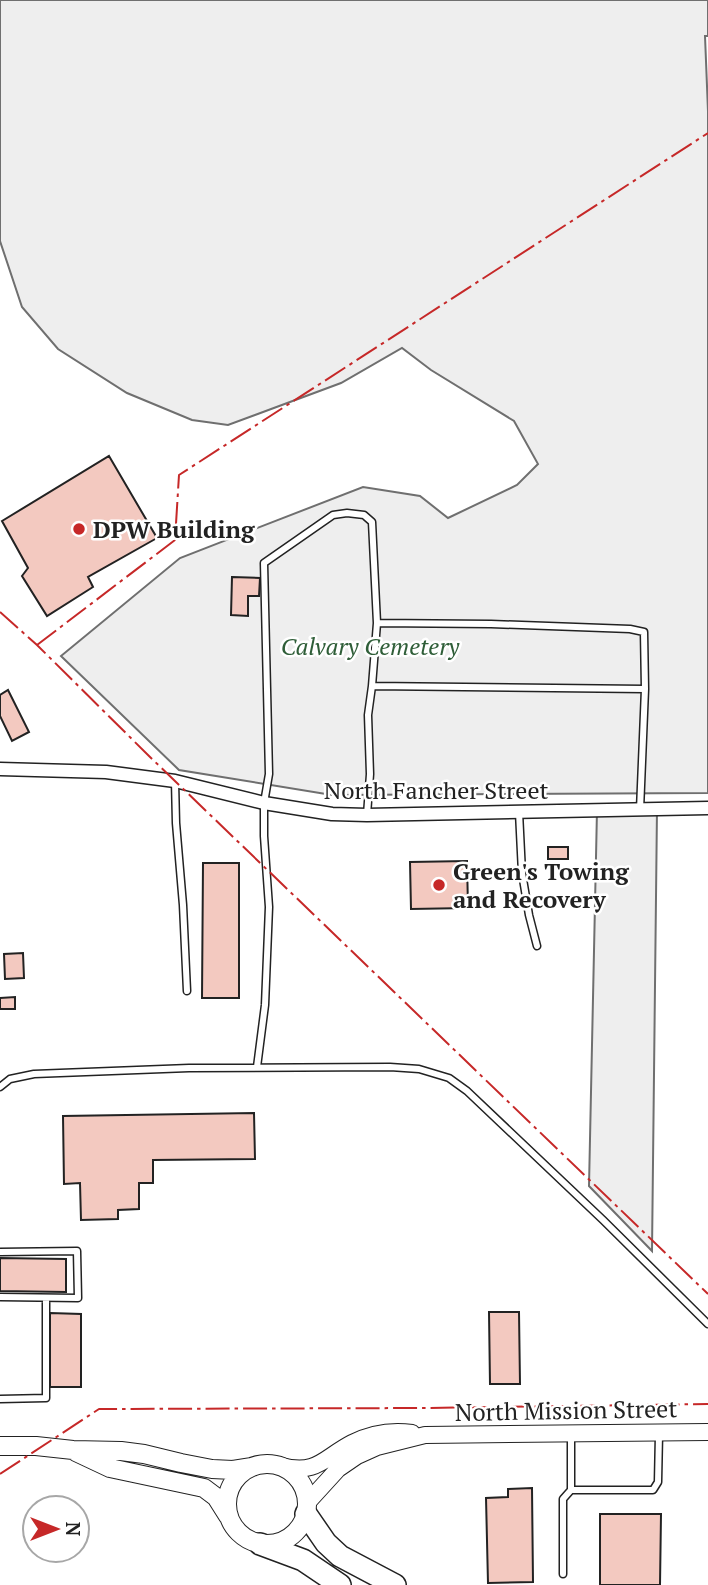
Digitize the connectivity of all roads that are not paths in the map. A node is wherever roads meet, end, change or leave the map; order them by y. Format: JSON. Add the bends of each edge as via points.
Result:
{"nodes":[{"id":1,"x":377,"y":623,"type":"junction"},
{"id":2,"x":373,"y":686,"type":"junction"},
{"id":3,"x":645,"y":689,"type":"junction"},
{"id":4,"x":0,"y":769,"type":"edge"},
{"id":5,"x":175,"y":781,"type":"junction"},
{"id":6,"x":264,"y":803,"type":"junction"},
{"id":7,"x":708,"y":808,"type":"edge"},
{"id":8,"x":640,"y":810,"type":"junction"},
{"id":9,"x":519,"y":812,"type":"junction"},
{"id":10,"x":367,"y":815,"type":"junction"},
{"id":11,"x":537,"y":946,"type":"dead end"},
{"id":12,"x":187,"y":991,"type":"dead end"},
{"id":13,"x":257,"y":1067,"type":"junction"},
{"id":14,"x":0,"y":1087,"type":"edge"},
{"id":15,"x":0,"y":1252,"type":"edge"},
{"id":16,"x":0,"y":1297,"type":"edge"},
{"id":17,"x":46,"y":1298,"type":"junction"},
{"id":18,"x":708,"y":1324,"type":"edge"},
{"id":19,"x":0,"y":1399,"type":"edge"},
{"id":20,"x":571,"y":1433,"type":"junction"},
{"id":21,"x":708,"y":1433,"type":"edge"},
{"id":22,"x":659,"y":1434,"type":"junction"},
{"id":23,"x":425,"y":1436,"type":"junction"},
{"id":24,"x":0,"y":1446,"type":"edge"},
{"id":25,"x":73,"y":1450,"type":"junction"},
{"id":26,"x":281,"y":1466,"type":"junction"},
{"id":27,"x":252,"y":1467,"type":"junction"},
{"id":28,"x":571,"y":1490,"type":"junction"},
{"id":29,"x":307,"y":1508,"type":"junction"},
{"id":30,"x":229,"y":1516,"type":"junction"},
{"id":31,"x":260,"y":1544,"type":"junction"},
{"id":32,"x":562,"y":1574,"type":"dead end"},
{"id":33,"x":340,"y":1585,"type":"edge"},
{"id":34,"x":395,"y":1585,"type":"edge"}],
"edges":[{"from":1,"to":2,"type":"lane"},
{"from":1,"to":3,"type":"lane","via":[[645,632]]},
{"from":1,"to":6,"type":"lane","via":[[372,522],[364,515],[333,515],[264,563],[269,774]]},
{"from":2,"to":3,"type":"lane"},
{"from":2,"to":10,"type":"lane","via":[[368,715]]},
{"from":3,"to":8,"type":"lane"},
{"from":4,"to":5,"type":"street","name":"North Fancher Street","via":[[106,772]]},
{"from":5,"to":6,"type":"street","name":"North Fancher Street"},
{"from":5,"to":12,"type":"lane"},
{"from":6,"to":10,"type":"street","name":"North Fancher Street"},
{"from":6,"to":13,"type":"lane","via":[[268,921]]},
{"from":7,"to":8,"type":"street","name":"North Fancher Street"},
{"from":8,"to":9,"type":"street","name":"North Fancher Street"},
{"from":9,"to":10,"type":"street","name":"North Fancher Street"},
{"from":9,"to":11,"type":"lane","via":[[522,873]]},
{"from":13,"to":14,"type":"lane","via":[[34,1074],[10,1079]]},
{"from":13,"to":18,"type":"lane","via":[[390,1067],[449,1078],[508,1128]]},
{"from":15,"to":17,"type":"lane","via":[[77,1251],[78,1298]]},
{"from":16,"to":17,"type":"lane"},
{"from":17,"to":19,"type":"lane","via":[[46,1398]]},
{"from":20,"to":22,"type":"main road","name":"North Mission Street"},
{"from":20,"to":23,"type":"main road","name":"North Mission Street"},
{"from":20,"to":28,"type":"lane"},
{"from":21,"to":22,"type":"main road","name":"North Mission Street"},
{"from":22,"to":28,"type":"lane","via":[[658,1482],[653,1490]]},
{"from":23,"to":26,"type":"main road","name":"North Mission Street","via":[[384,1432],[354,1442],[307,1469]]},
{"from":23,"to":29,"type":"main road","name":"North Mission Street","via":[[357,1456],[338,1469]]},
{"from":24,"to":25,"type":"main road","name":"North Mission Street"},
{"from":25,"to":27,"type":"main road","name":"North Mission Street","via":[[134,1452],[212,1469]]},
{"from":25,"to":30,"type":"main road","name":"North Mission Street","via":[[110,1468],[204,1488]]},
{"from":26,"to":27,"type":"main road","name":"North Mission Street"},
{"from":26,"to":29,"type":"main road","via":[[299,1479]]},
{"from":27,"to":30,"type":"main road","via":[[231,1487]]},
{"from":28,"to":32,"type":"lane","via":[[563,1499]]},
{"from":29,"to":31,"type":"main road","name":"North Mission Street","via":[[289,1538]]},
{"from":29,"to":34,"type":"highway","via":[[326,1543],[340,1556]]},
{"from":30,"to":31,"type":"main road","name":"North Mission Street","via":[[241,1534]]},
{"from":31,"to":33,"type":"highway","via":[[303,1560]]}]}
